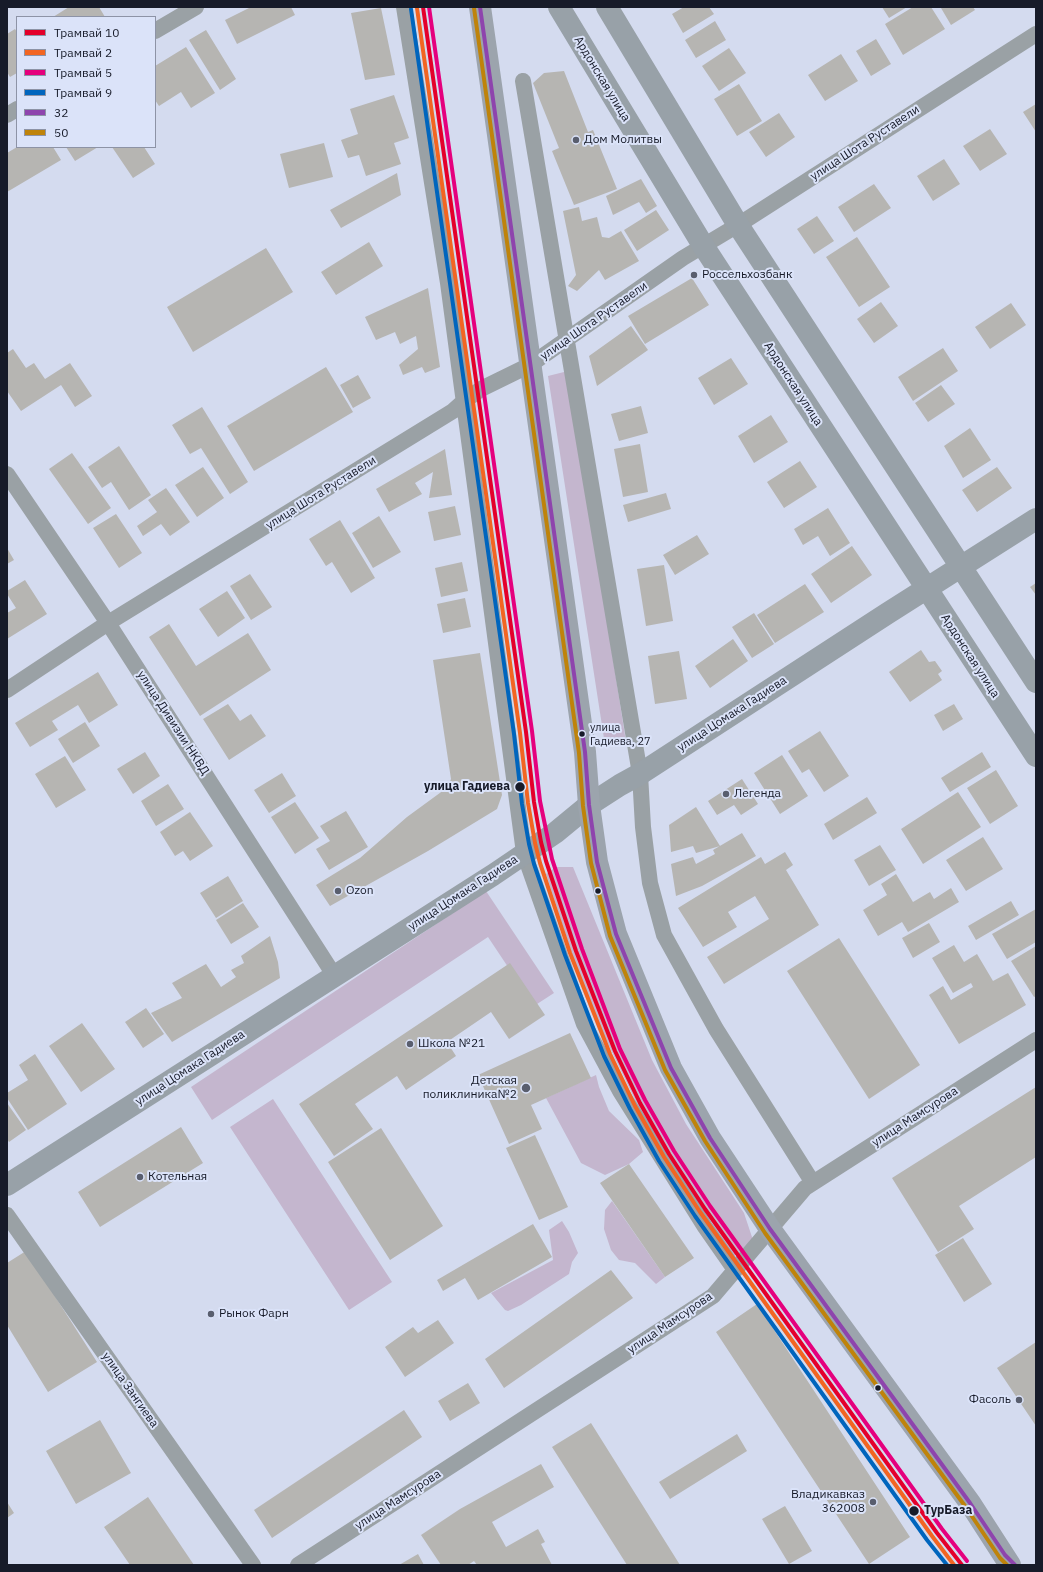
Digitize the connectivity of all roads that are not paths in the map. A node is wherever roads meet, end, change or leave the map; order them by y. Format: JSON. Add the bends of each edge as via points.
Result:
{"nodes":[{"id":1,"x":196,"y":7,"type":"edge"},
{"id":2,"x":404,"y":7,"type":"edge"},
{"id":3,"x":480,"y":7,"type":"edge"},
{"id":4,"x":558,"y":7,"type":"edge"},
{"id":5,"x":607,"y":7,"type":"edge"},
{"id":6,"x":156,"y":30,"type":"edge"},
{"id":7,"x":1036,"y":34,"type":"edge"},
{"id":8,"x":523,"y":81,"type":"dead end"},
{"id":9,"x":16,"y":110,"type":"edge"},
{"id":10,"x":7,"y":115,"type":"edge"},
{"id":11,"x":738,"y":225,"type":"junction"},
{"id":12,"x":704,"y":247,"type":"junction"},
{"id":13,"x":566,"y":339,"type":"junction"},
{"id":14,"x":530,"y":366,"type":"junction"},
{"id":15,"x":463,"y":402,"type":"junction"},
{"id":16,"x":7,"y":474,"type":"edge"},
{"id":17,"x":1036,"y":519,"type":"edge"},
{"id":18,"x":961,"y":567,"type":"junction"},
{"id":19,"x":927,"y":589,"type":"junction"},
{"id":20,"x":108,"y":623,"type":"junction"},
{"id":21,"x":1036,"y":682,"type":"edge"},
{"id":22,"x":7,"y":690,"type":"edge"},
{"id":23,"x":1036,"y":756,"type":"edge"},
{"id":24,"x":640,"y":774,"type":"junction"},
{"id":25,"x":589,"y":805,"type":"junction"},
{"id":26,"x":524,"y":853,"type":"junction"},
{"id":27,"x":334,"y":975,"type":"junction"},
{"id":28,"x":1036,"y":1040,"type":"edge"},
{"id":29,"x":813,"y":1182,"type":"junction"},
{"id":30,"x":7,"y":1185,"type":"edge"},
{"id":31,"x":7,"y":1215,"type":"edge"},
{"id":32,"x":770,"y":1229,"type":"junction"},
{"id":33,"x":735,"y":1270,"type":"junction"},
{"id":34,"x":1010,"y":1562,"type":"edge"},
{"id":35,"x":253,"y":1565,"type":"edge"},
{"id":36,"x":298,"y":1565,"type":"edge"}],
"edges":[{"from":1,"to":6,"type":"street"},
{"from":2,"to":15,"type":"street","via":[[448,283]]},
{"from":3,"to":14,"type":"main road"},
{"from":4,"to":12,"type":"main road","name":"Ардонская улица"},
{"from":5,"to":11,"type":"main road"},
{"from":7,"to":11,"type":"street","name":"улица Шота Руставели"},
{"from":8,"to":13,"type":"street"},
{"from":9,"to":10,"type":"street"},
{"from":11,"to":12,"type":"street","name":"улица Шота Руставели"},
{"from":11,"to":18,"type":"main road"},
{"from":12,"to":13,"type":"street","name":"улица Шота Руставели","via":[[683,258]]},
{"from":12,"to":19,"type":"main road","name":"Ардонская улица"},
{"from":13,"to":14,"type":"street","name":"улица Шота Руставели"},
{"from":13,"to":24,"type":"street"},
{"from":14,"to":15,"type":"street","name":"улица Шота Руставели","via":[[481,389]]},
{"from":14,"to":25,"type":"main road","via":[[584,752]]},
{"from":15,"to":20,"type":"street","name":"улица Шота Руставели","via":[[446,416]]},
{"from":15,"to":26,"type":"street"},
{"from":16,"to":20,"type":"street","name":"улица Дивизии НКВД"},
{"from":17,"to":18,"type":"main road","name":"улица Цомака Гадиева"},
{"from":18,"to":19,"type":"main road","name":"улица Цомака Гадиева"},
{"from":18,"to":21,"type":"main road"},
{"from":19,"to":23,"type":"main road","name":"Ардонская улица"},
{"from":19,"to":24,"type":"main road","name":"улица Цомака Гадиева"},
{"from":20,"to":22,"type":"street","name":"улица Шота Руставели"},
{"from":20,"to":27,"type":"street","name":"улица Дивизии НКВД"},
{"from":24,"to":25,"type":"main road","name":"улица Цомака Гадиева"},
{"from":24,"to":29,"type":"street","via":[[650,883],[664,935],[716,1029]]},
{"from":25,"to":26,"type":"main road","name":"улица Цомака Гадиева","via":[[555,833]]},
{"from":25,"to":32,"type":"main road","via":[[597,862],[616,934],[671,1068],[710,1138]]},
{"from":26,"to":27,"type":"main road","name":"улица Цомака Гадиева"},
{"from":26,"to":33,"type":"street","via":[[584,1024],[620,1091]]},
{"from":27,"to":30,"type":"main road","name":"улица Цомака Гадиева"},
{"from":28,"to":29,"type":"street","name":"улица Мамсурова"},
{"from":29,"to":32,"type":"street","name":"улица Мамсурова","via":[[799,1194]]},
{"from":31,"to":35,"type":"street","name":"улица Зангиева"},
{"from":32,"to":33,"type":"street","name":"улица Мамсурова"},
{"from":32,"to":34,"type":"main road","via":[[970,1503]]},
{"from":33,"to":36,"type":"street","name":"улица Мамсурова","via":[[713,1296]]}]}
